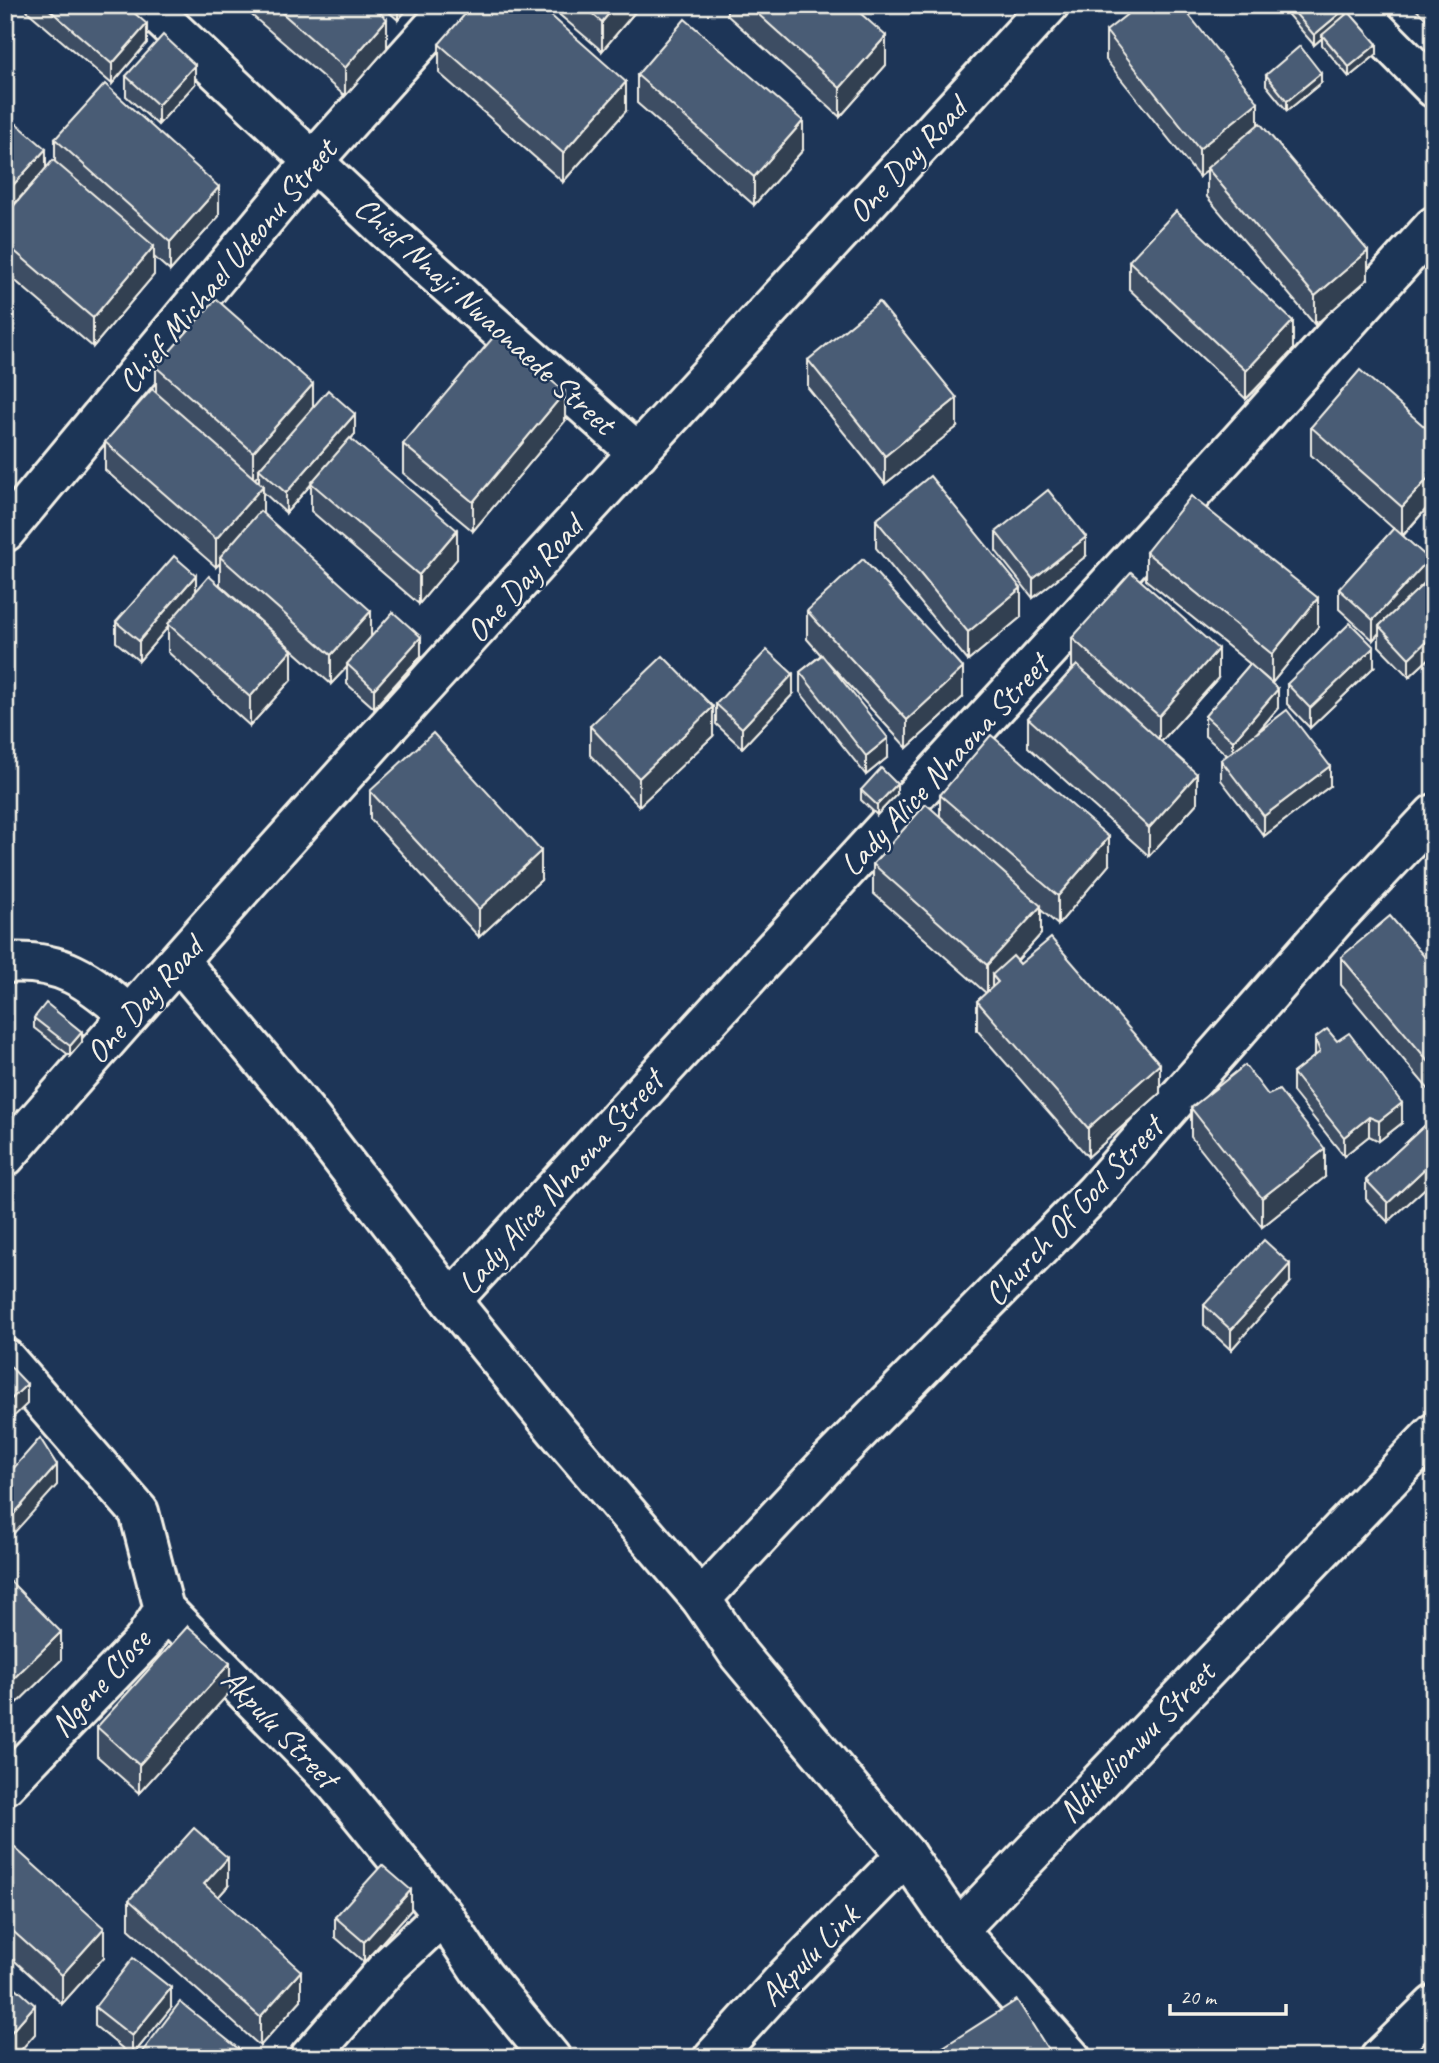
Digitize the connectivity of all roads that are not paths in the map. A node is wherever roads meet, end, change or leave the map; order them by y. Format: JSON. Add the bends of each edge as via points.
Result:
{"nodes":[{"id":1,"x":147,"y":5,"type":"edge"},
{"id":2,"x":453,"y":5,"type":"edge"},
{"id":3,"x":1049,"y":5,"type":"edge"},
{"id":4,"x":1352,"y":5,"type":"edge"},
{"id":5,"x":1434,"y":88,"type":"edge"},
{"id":6,"x":314,"y":160,"type":"junction"},
{"id":7,"x":1434,"y":226,"type":"edge"},
{"id":8,"x":638,"y":453,"type":"junction"},
{"id":9,"x":5,"y":532,"type":"edge"},
{"id":10,"x":1434,"y":814,"type":"edge"},
{"id":11,"x":179,"y":961,"type":"junction"},
{"id":12,"x":5,"y":963,"type":"edge"},
{"id":13,"x":129,"y":1015,"type":"junction"},
{"id":14,"x":5,"y":1157,"type":"edge"},
{"id":15,"x":451,"y":1301,"type":"junction"},
{"id":16,"x":5,"y":1357,"type":"edge"},
{"id":17,"x":1434,"y":1433,"type":"edge"},
{"id":18,"x":701,"y":1599,"type":"junction"},
{"id":19,"x":164,"y":1609,"type":"junction"},
{"id":20,"x":5,"y":1785,"type":"edge"},
{"id":21,"x":906,"y":1855,"type":"junction"},
{"id":22,"x":443,"y":1915,"type":"junction"},
{"id":23,"x":958,"y":1930,"type":"junction"},
{"id":24,"x":1434,"y":2006,"type":"edge"},
{"id":25,"x":309,"y":2058,"type":"edge"},
{"id":26,"x":551,"y":2058,"type":"edge"},
{"id":27,"x":713,"y":2058,"type":"edge"},
{"id":28,"x":1071,"y":2058,"type":"edge"},
{"id":29,"x":1380,"y":2058,"type":"edge"}],
"edges":[{"from":1,"to":6,"type":"street","name":"Chief Nnaji Nwaonaede Street"},
{"from":2,"to":6,"type":"street","name":"Chief Michael Udeonu Street"},
{"from":3,"to":8,"type":"street","name":"One Day Road"},
{"from":4,"to":5,"type":"street"},
{"from":6,"to":8,"type":"street","name":"Chief Nnaji Nwaonaede Street","via":[[385,229]]},
{"from":6,"to":9,"type":"street","name":"Chief Michael Udeonu Street"},
{"from":7,"to":15,"type":"street","name":"Lady Alice Nnaona Street"},
{"from":8,"to":11,"type":"street","name":"One Day Road"},
{"from":10,"to":18,"type":"street","name":"Church Of God Street","via":[[1095,1192]]},
{"from":11,"to":13,"type":"street","name":"One Day Road"},
{"from":11,"to":15,"type":"street","via":[[305,1111]]},
{"from":12,"to":13,"type":"street","via":[[31,961],[69,970]]},
{"from":13,"to":14,"type":"street","name":"One Day Road"},
{"from":15,"to":18,"type":"street"},
{"from":16,"to":19,"type":"street","via":[[139,1512]]},
{"from":17,"to":23,"type":"street","name":"Ndikelionwu Street"},
{"from":18,"to":21,"type":"street","via":[[739,1655]]},
{"from":19,"to":20,"type":"street","name":"Ngene Close","via":[[143,1642]]},
{"from":19,"to":22,"type":"street","name":"Akpulu Street","via":[[336,1784]]},
{"from":21,"to":23,"type":"street"},
{"from":21,"to":27,"type":"street","name":"Akpulu Link"},
{"from":22,"to":25,"type":"street","via":[[389,1966]]},
{"from":22,"to":26,"type":"street","name":"Akpulu Street","via":[[482,1974]]},
{"from":23,"to":28,"type":"street"},
{"from":24,"to":29,"type":"street"}]}
